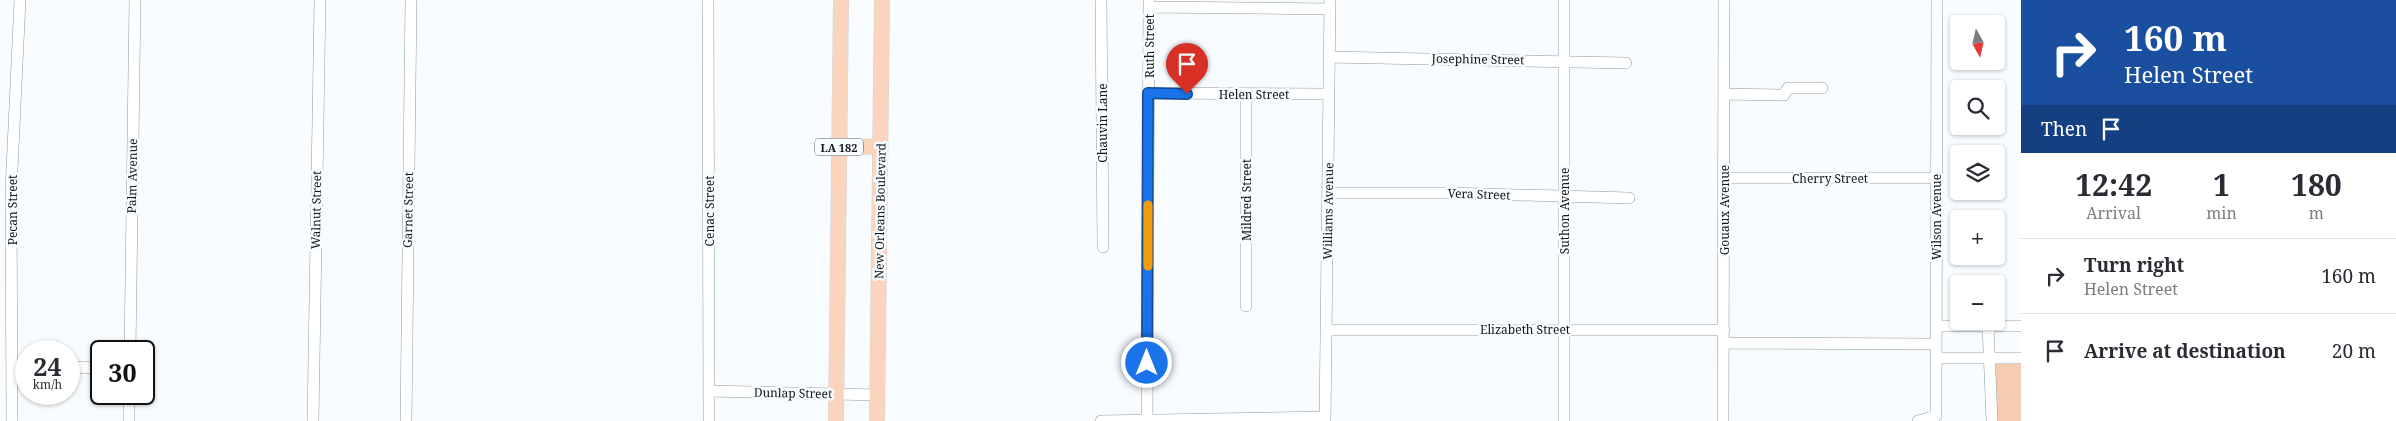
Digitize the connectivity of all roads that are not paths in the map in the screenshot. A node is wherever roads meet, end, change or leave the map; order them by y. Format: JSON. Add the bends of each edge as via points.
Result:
{"nodes":[{"id":1,"x":20,"y":0,"type":"edge"},
{"id":2,"x":135,"y":0,"type":"edge"},
{"id":3,"x":320,"y":0,"type":"edge"},
{"id":4,"x":411,"y":0,"type":"edge"},
{"id":5,"x":708,"y":0,"type":"edge"},
{"id":6,"x":841,"y":0,"type":"edge"},
{"id":7,"x":882,"y":0,"type":"edge"},
{"id":8,"x":1101,"y":0,"type":"edge"},
{"id":9,"x":1564,"y":0,"type":"edge"},
{"id":10,"x":1724,"y":0,"type":"edge"},
{"id":11,"x":1937,"y":0,"type":"edge"},
{"id":12,"x":1149,"y":3,"type":"edge"},
{"id":13,"x":1330,"y":5,"type":"edge"},
{"id":14,"x":1329,"y":58,"type":"junction"},
{"id":15,"x":1564,"y":62,"type":"junction"},
{"id":16,"x":1626,"y":63,"type":"dead end"},
{"id":17,"x":1822,"y":88,"type":"dead end"},
{"id":18,"x":1148,"y":93,"type":"junction"},
{"id":19,"x":1246,"y":94,"type":"junction"},
{"id":20,"x":1329,"y":94,"type":"junction"},
{"id":21,"x":1724,"y":94,"type":"junction"},
{"id":22,"x":880,"y":146,"type":"junction"},
{"id":23,"x":839,"y":148,"type":"junction"},
{"id":24,"x":1724,"y":178,"type":"junction"},
{"id":25,"x":1936,"y":178,"type":"junction"},
{"id":26,"x":1328,"y":194,"type":"junction"},
{"id":27,"x":1564,"y":197,"type":"junction"},
{"id":28,"x":1629,"y":198,"type":"dead end"},
{"id":29,"x":1103,"y":247,"type":"dead end"},
{"id":30,"x":1246,"y":306,"type":"dead end"},
{"id":31,"x":1936,"y":326,"type":"junction"},
{"id":32,"x":1950,"y":326,"type":"edge"},
{"id":33,"x":2005,"y":326,"type":"edge"},
{"id":34,"x":2021,"y":326,"type":"edge"},
{"id":35,"x":1327,"y":330,"type":"junction"},
{"id":36,"x":1564,"y":330,"type":"junction"},
{"id":37,"x":1724,"y":330,"type":"junction"},
{"id":38,"x":1988,"y":330,"type":"edge"},
{"id":39,"x":130,"y":340,"type":"edge"},
{"id":40,"x":1724,"y":343,"type":"junction"},
{"id":41,"x":1936,"y":344,"type":"junction"},
{"id":42,"x":1936,"y":358,"type":"junction"},
{"id":43,"x":1989,"y":358,"type":"junction"},
{"id":44,"x":2021,"y":358,"type":"edge"},
{"id":45,"x":13,"y":366,"type":"joint"},
{"id":46,"x":709,"y":391,"type":"junction"},
{"id":47,"x":837,"y":394,"type":"junction"},
{"id":48,"x":877,"y":395,"type":"junction"},
{"id":49,"x":129,"y":405,"type":"edge"},
{"id":50,"x":1325,"y":419,"type":"edge"},
{"id":51,"x":1241,"y":420,"type":"edge"},
{"id":52,"x":12,"y":421,"type":"edge"},
{"id":53,"x":129,"y":421,"type":"edge"},
{"id":54,"x":313,"y":421,"type":"edge"},
{"id":55,"x":406,"y":421,"type":"edge"},
{"id":56,"x":709,"y":421,"type":"edge"},
{"id":57,"x":836,"y":421,"type":"edge"},
{"id":58,"x":877,"y":421,"type":"edge"},
{"id":59,"x":1101,"y":421,"type":"edge"},
{"id":60,"x":1106,"y":421,"type":"edge"},
{"id":61,"x":1147,"y":421,"type":"edge"},
{"id":62,"x":1564,"y":421,"type":"edge"},
{"id":63,"x":1724,"y":421,"type":"edge"},
{"id":64,"x":1918,"y":421,"type":"edge"},
{"id":65,"x":1992,"y":421,"type":"edge"}],
"edges":[{"from":1,"to":45,"type":"street","name":"Pecan Street","via":[[11,191]]},
{"from":2,"to":39,"type":"street","name":"Palm Avenue"},
{"from":3,"to":54,"type":"street","name":"Walnut Street"},
{"from":4,"to":55,"type":"street","name":"Garnet Street"},
{"from":5,"to":46,"type":"street","name":"Cenac Street"},
{"from":6,"to":23,"type":"main road","number":"LA 182"},
{"from":7,"to":22,"type":"main road","name":"New Orleans Boulevard","number":"LA 182"},
{"from":8,"to":29,"type":"street","name":"Chauvin Lane"},
{"from":9,"to":15,"type":"street","name":"Suthon Avenue"},
{"from":10,"to":21,"type":"street","name":"Gouaux Avenue"},
{"from":11,"to":25,"type":"street","name":"Wilson Avenue"},
{"from":12,"to":13,"type":"street"},
{"from":12,"to":18,"type":"street","name":"Ruth Street"},
{"from":13,"to":14,"type":"street","name":"Williams Avenue"},
{"from":14,"to":15,"type":"street","name":"Josephine Street"},
{"from":14,"to":20,"type":"street","name":"Williams Avenue"},
{"from":15,"to":16,"type":"street","name":"Josephine Street"},
{"from":15,"to":27,"type":"street","name":"Suthon Avenue"},
{"from":17,"to":21,"type":"street","via":[[1788,88],[1784,95]]},
{"from":18,"to":19,"type":"street","name":"Helen Street"},
{"from":18,"to":61,"type":"street","name":"Ruth Street"},
{"from":19,"to":20,"type":"street","name":"Helen Street"},
{"from":19,"to":30,"type":"street","name":"Mildred Street"},
{"from":20,"to":26,"type":"street","name":"Williams Avenue"},
{"from":21,"to":24,"type":"street","name":"Gouaux Avenue"},
{"from":22,"to":23,"type":"main road"},
{"from":22,"to":48,"type":"main road","name":"New Orleans Boulevard","number":"LA 182"},
{"from":23,"to":47,"type":"main road","number":"LA 182"},
{"from":24,"to":25,"type":"street","name":"Cherry Street"},
{"from":24,"to":37,"type":"street","name":"Gouaux Avenue"},
{"from":25,"to":31,"type":"street","name":"Wilson Avenue"},
{"from":26,"to":27,"type":"street","name":"Vera Street","via":[[1448,193]]},
{"from":26,"to":35,"type":"street","name":"Williams Avenue"},
{"from":27,"to":28,"type":"street","name":"Vera Street"},
{"from":27,"to":36,"type":"street","name":"Suthon Avenue"},
{"from":31,"to":32,"type":"street"},
{"from":31,"to":41,"type":"street","name":"Wilson Avenue"},
{"from":33,"to":34,"type":"street"},
{"from":35,"to":36,"type":"street","name":"Elizabeth Street"},
{"from":35,"to":50,"type":"street","name":"Williams Avenue"},
{"from":36,"to":37,"type":"street","name":"Elizabeth Street"},
{"from":36,"to":62,"type":"street","name":"Suthon Avenue"},
{"from":37,"to":40,"type":"street","name":"Gouaux Avenue"},
{"from":38,"to":43,"type":"street"},
{"from":40,"to":41,"type":"street"},
{"from":40,"to":63,"type":"street","name":"Gouaux Avenue"},
{"from":41,"to":42,"type":"street","name":"Wilson Avenue"},
{"from":42,"to":43,"type":"street"},
{"from":42,"to":64,"type":"street","name":"Wilson Avenue","via":[[1936,416]]},
{"from":43,"to":44,"type":"street"},
{"from":43,"to":65,"type":"street"},
{"from":45,"to":52,"type":"street","name":"Pecan Street"},
{"from":46,"to":47,"type":"street","name":"Dunlap Street"},
{"from":46,"to":56,"type":"street","name":"Cenac Street"},
{"from":47,"to":48,"type":"street","name":"Dunlap Street"},
{"from":47,"to":57,"type":"main road","number":"LA 182"},
{"from":48,"to":58,"type":"main road","name":"New Orleans Boulevard","number":"LA 182"},
{"from":49,"to":53,"type":"street"},
{"from":50,"to":51,"type":"street"},
{"from":51,"to":61,"type":"street"},
{"from":59,"to":60,"type":"street"},
{"from":60,"to":61,"type":"street"}]}
